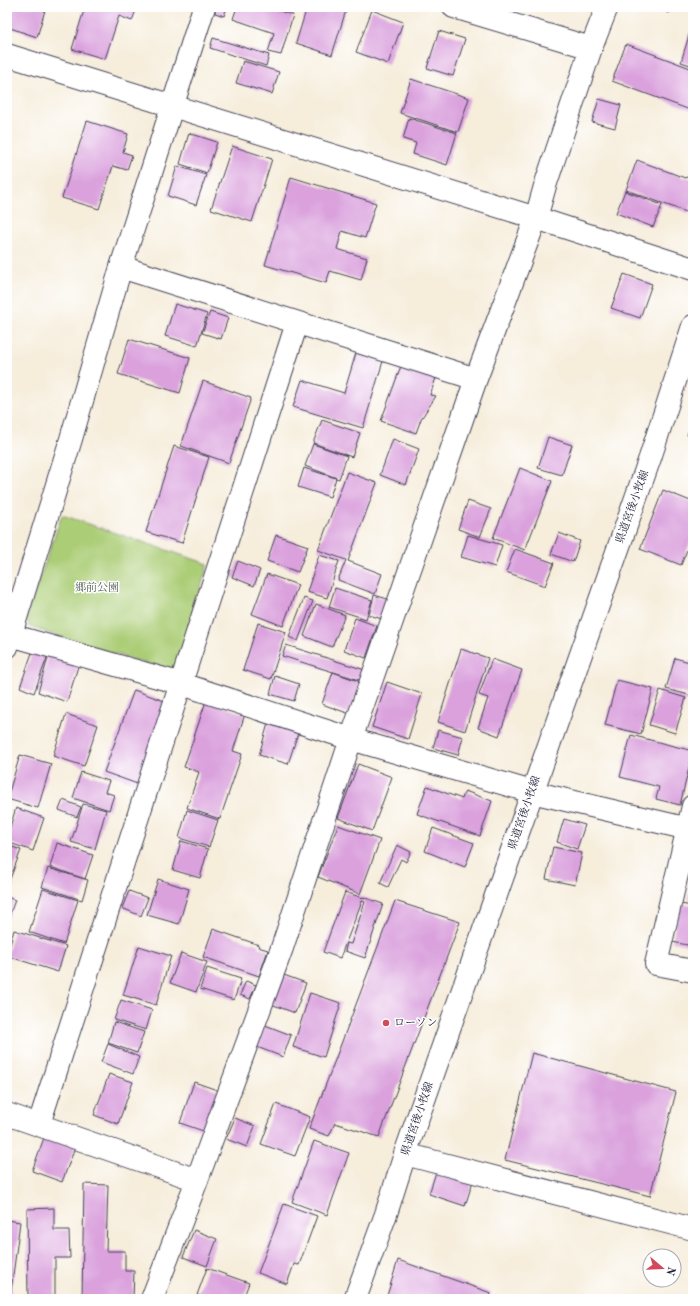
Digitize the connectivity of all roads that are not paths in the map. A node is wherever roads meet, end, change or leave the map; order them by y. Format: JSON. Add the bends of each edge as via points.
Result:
{"nodes":[{"id":1,"x":204,"y":7,"type":"edge"},
{"id":2,"x":455,"y":7,"type":"edge"},
{"id":3,"x":607,"y":7,"type":"edge"},
{"id":4,"x":591,"y":48,"type":"junction"},
{"id":5,"x":7,"y":55,"type":"edge"},
{"id":6,"x":173,"y":106,"type":"junction"},
{"id":7,"x":536,"y":218,"type":"junction"},
{"id":8,"x":121,"y":267,"type":"junction"},
{"id":9,"x":693,"y":269,"type":"edge"},
{"id":10,"x":297,"y":323,"type":"junction"},
{"id":11,"x":693,"y":326,"type":"edge"},
{"id":12,"x":476,"y":379,"type":"junction"},
{"id":13,"x":8,"y":639,"type":"edge"},
{"id":14,"x":182,"y":684,"type":"junction"},
{"id":15,"x":351,"y":739,"type":"junction"},
{"id":16,"x":532,"y":792,"type":"junction"},
{"id":17,"x":693,"y":806,"type":"edge"},
{"id":18,"x":691,"y":829,"type":"edge"},
{"id":19,"x":693,"y":971,"type":"edge"},
{"id":20,"x":7,"y":1114,"type":"edge"},
{"id":21,"x":40,"y":1124,"type":"junction"},
{"id":22,"x":406,"y":1154,"type":"junction"},
{"id":23,"x":197,"y":1180,"type":"junction"},
{"id":24,"x":693,"y":1229,"type":"edge"},
{"id":25,"x":152,"y":1299,"type":"edge"},
{"id":26,"x":355,"y":1299,"type":"edge"}],
"edges":[{"from":1,"to":6,"type":"street"},
{"from":2,"to":4,"type":"street"},
{"from":3,"to":4,"type":"street"},
{"from":4,"to":7,"type":"street"},
{"from":5,"to":6,"type":"street"},
{"from":6,"to":7,"type":"street"},
{"from":6,"to":8,"type":"street"},
{"from":7,"to":9,"type":"street"},
{"from":7,"to":12,"type":"street"},
{"from":8,"to":10,"type":"street"},
{"from":8,"to":13,"type":"street","via":[[71,439]]},
{"from":10,"to":12,"type":"street"},
{"from":10,"to":14,"type":"street"},
{"from":11,"to":16,"type":"street","name":"県道宮後小牧線","via":[[650,458]]},
{"from":12,"to":15,"type":"street"},
{"from":13,"to":14,"type":"street"},
{"from":14,"to":15,"type":"street"},
{"from":14,"to":21,"type":"street"},
{"from":15,"to":16,"type":"street"},
{"from":15,"to":23,"type":"street","via":[[282,948]]},
{"from":16,"to":18,"type":"street"},
{"from":16,"to":22,"type":"street","name":"県道宮後小牧線"},
{"from":17,"to":18,"type":"street"},
{"from":18,"to":19,"type":"street","via":[[656,964]]},
{"from":20,"to":21,"type":"street"},
{"from":21,"to":23,"type":"street"},
{"from":22,"to":24,"type":"street"},
{"from":22,"to":26,"type":"street","name":"県道宮後小牧線"},
{"from":23,"to":25,"type":"street"}]}
